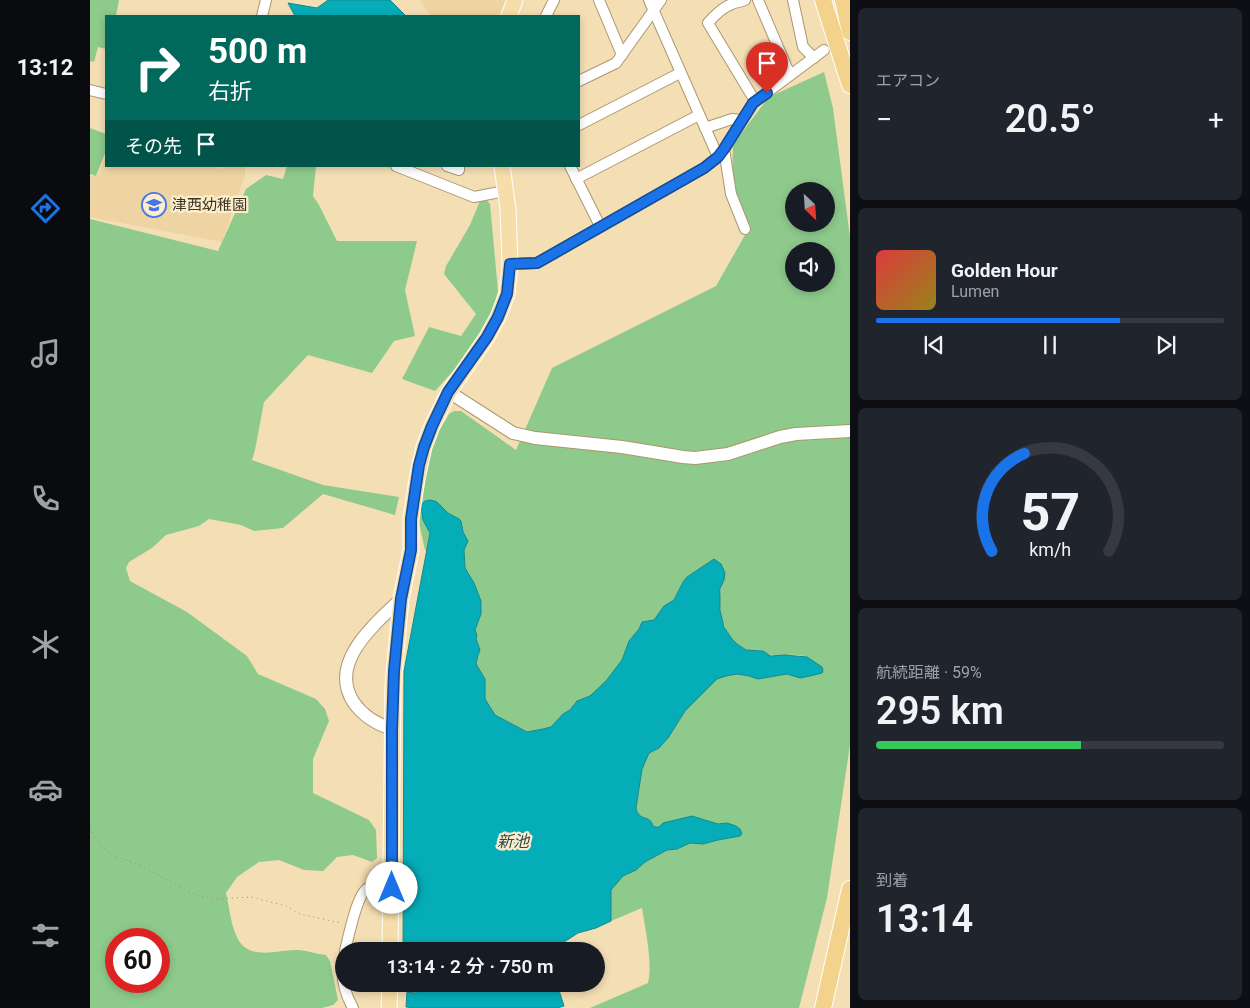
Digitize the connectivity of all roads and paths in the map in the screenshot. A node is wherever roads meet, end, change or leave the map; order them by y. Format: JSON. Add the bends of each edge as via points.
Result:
{"nodes":[{"id":1,"x":266,"y":0,"type":"edge"},
{"id":2,"x":515,"y":0,"type":"edge"},
{"id":3,"x":599,"y":0,"type":"edge"},
{"id":4,"x":649,"y":0,"type":"edge"},
{"id":5,"x":661,"y":0,"type":"edge"},
{"id":6,"x":745,"y":0,"type":"edge"},
{"id":7,"x":758,"y":0,"type":"edge"},
{"id":8,"x":793,"y":0,"type":"edge"},
{"id":9,"x":823,"y":0,"type":"edge"},
{"id":10,"x":843,"y":0,"type":"edge"},
{"id":11,"x":653,"y":11,"type":"junction"},
{"id":12,"x":262,"y":15,"type":"edge"},
{"id":13,"x":509,"y":15,"type":"edge"},
{"id":14,"x":850,"y":32,"type":"edge"},
{"id":15,"x":824,"y":50,"type":"dead end"},
{"id":16,"x":622,"y":55,"type":"junction"},
{"id":17,"x":814,"y":58,"type":"junction"},
{"id":18,"x":680,"y":73,"type":"junction"},
{"id":19,"x":790,"y":75,"type":"junction"},
{"id":20,"x":580,"y":78,"type":"edge"},
{"id":21,"x":850,"y":85,"type":"edge"},
{"id":22,"x":90,"y":90,"type":"edge"},
{"id":23,"x":105,"y":94,"type":"edge"},
{"id":24,"x":755,"y":101,"type":"junction"},
{"id":25,"x":699,"y":115,"type":"junction"},
{"id":26,"x":742,"y":120,"type":"junction"},
{"id":27,"x":580,"y":124,"type":"edge"},
{"id":28,"x":705,"y":128,"type":"junction"},
{"id":29,"x":720,"y":153,"type":"junction"},
{"id":30,"x":399,"y":167,"type":"edge"},
{"id":31,"x":502,"y":167,"type":"edge"},
{"id":32,"x":570,"y":167,"type":"edge"},
{"id":33,"x":576,"y":179,"type":"junction"},
{"id":34,"x":505,"y":191,"type":"junction"},
{"id":35,"x":600,"y":226,"type":"junction"},
{"id":36,"x":744,"y":229,"type":"dead end"},
{"id":37,"x":510,"y":264,"type":"junction"},
{"id":38,"x":448,"y":392,"type":"junction"},
{"id":39,"x":850,"y":431,"type":"edge"},
{"id":40,"x":401,"y":599,"type":"junction"},
{"id":41,"x":392,"y":729,"type":"junction"},
{"id":42,"x":90,"y":828,"type":"edge"},
{"id":43,"x":392,"y":888,"type":"junction"},
{"id":44,"x":850,"y":888,"type":"edge"},
{"id":45,"x":351,"y":925,"type":"junction"},
{"id":46,"x":347,"y":942,"type":"edge"},
{"id":47,"x":390,"y":942,"type":"edge"},
{"id":48,"x":346,"y":992,"type":"edge"},
{"id":49,"x":390,"y":992,"type":"edge"},
{"id":50,"x":353,"y":1008,"type":"edge"},
{"id":51,"x":389,"y":1008,"type":"edge"},
{"id":52,"x":824,"y":1008,"type":"edge"}],
"edges":[{"from":1,"to":12,"type":"street"},
{"from":2,"to":13,"type":"main road"},
{"from":3,"to":16,"type":"street"},
{"from":4,"to":11,"type":"street"},
{"from":5,"to":11,"type":"street"},
{"from":6,"to":24,"type":"street","via":[[732,4],[708,23]]},
{"from":7,"to":19,"type":"street"},
{"from":8,"to":17,"type":"street","via":[[804,47]]},
{"from":9,"to":21,"type":"highway"},
{"from":10,"to":14,"type":"highway"},
{"from":11,"to":16,"type":"street"},
{"from":11,"to":18,"type":"street"},
{"from":15,"to":17,"type":"street"},
{"from":16,"to":20,"type":"street","via":[[616,62]]},
{"from":17,"to":19,"type":"street"},
{"from":18,"to":25,"type":"street"},
{"from":18,"to":27,"type":"street"},
{"from":19,"to":24,"type":"street"},
{"from":22,"to":23,"type":"street"},
{"from":24,"to":26,"type":"street"},
{"from":25,"to":28,"type":"street"},
{"from":25,"to":33,"type":"street"},
{"from":26,"to":28,"type":"street","via":[[732,119]]},
{"from":26,"to":29,"type":"street"},
{"from":28,"to":29,"type":"street"},
{"from":29,"to":35,"type":"street","via":[[704,168]]},
{"from":29,"to":36,"type":"street"},
{"from":30,"to":34,"type":"street","via":[[474,196]]},
{"from":31,"to":34,"type":"main road"},
{"from":32,"to":33,"type":"street"},
{"from":33,"to":35,"type":"street"},
{"from":34,"to":37,"type":"main road"},
{"from":35,"to":37,"type":"street","via":[[537,263]]},
{"from":37,"to":38,"type":"main road","via":[[507,294],[498,317]]},
{"from":38,"to":39,"type":"street","via":[[513,433],[683,457],[728,454],[796,434]]},
{"from":38,"to":40,"type":"main road","via":[[419,465],[411,519],[411,550]]},
{"from":40,"to":41,"type":"main road"},
{"from":40,"to":41,"type":"street","via":[[356,647],[346,676],[351,698],[363,713],[380,726]]},
{"from":41,"to":43,"type":"main road"},
{"from":42,"to":45,"type":"path","via":[[100,845],[112,855],[140,865],[192,894],[218,898],[251,897],[286,906],[300,914]]},
{"from":43,"to":45,"type":"street","via":[[369,887],[364,891]]},
{"from":43,"to":47,"type":"main road"},
{"from":44,"to":52,"type":"highway"},
{"from":45,"to":46,"type":"street"},
{"from":48,"to":50,"type":"street"},
{"from":49,"to":51,"type":"main road"}]}
